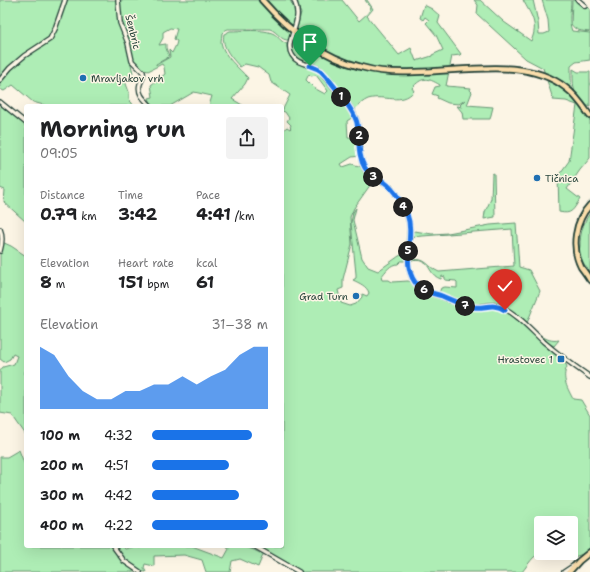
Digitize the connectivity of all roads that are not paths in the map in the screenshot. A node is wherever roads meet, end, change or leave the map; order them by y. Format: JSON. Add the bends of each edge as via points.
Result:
{"nodes":[{"id":1,"x":65,"y":0,"type":"edge"},
{"id":2,"x":118,"y":0,"type":"edge"},
{"id":3,"x":262,"y":0,"type":"edge"},
{"id":4,"x":294,"y":0,"type":"edge"},
{"id":5,"x":578,"y":0,"type":"edge"},
{"id":6,"x":585,"y":6,"type":"dead end"},
{"id":7,"x":294,"y":31,"type":"junction"},
{"id":8,"x":0,"y":80,"type":"edge"},
{"id":9,"x":0,"y":102,"type":"edge"},
{"id":10,"x":149,"y":104,"type":"edge"},
{"id":11,"x":590,"y":116,"type":"edge"},
{"id":12,"x":24,"y":122,"type":"edge"},
{"id":13,"x":590,"y":205,"type":"edge"},
{"id":14,"x":0,"y":229,"type":"edge"},
{"id":15,"x":0,"y":250,"type":"edge"},
{"id":16,"x":590,"y":280,"type":"edge"},
{"id":17,"x":590,"y":377,"type":"edge"},
{"id":18,"x":114,"y":548,"type":"edge"},
{"id":19,"x":257,"y":548,"type":"edge"},
{"id":20,"x":590,"y":552,"type":"edge"},
{"id":21,"x":579,"y":561,"type":"junction"},
{"id":22,"x":140,"y":572,"type":"edge"},
{"id":23,"x":299,"y":572,"type":"edge"},
{"id":24,"x":564,"y":572,"type":"edge"},
{"id":25,"x":569,"y":572,"type":"edge"}],
"edges":[{"from":1,"to":8,"type":"street","via":[[50,39],[24,56]]},
{"from":2,"to":10,"type":"street","name":"Šenbric","via":[[120,23],[132,61],[143,72],[141,94]]},
{"from":3,"to":7,"type":"main road"},
{"from":4,"to":7,"type":"street","via":[[298,13]]},
{"from":5,"to":6,"type":"street"},
{"from":7,"to":11,"type":"main road","via":[[306,42],[344,62],[380,71],[496,68],[538,73],[566,88]]},
{"from":7,"to":17,"type":"street","via":[[289,45],[291,54],[297,62],[320,70],[345,102],[357,122],[360,157],[364,168],[370,175],[388,185],[404,208],[409,226],[409,270],[419,286],[475,308],[500,306],[565,360]]},
{"from":9,"to":12,"type":"street"},
{"from":13,"to":16,"type":"main road","via":[[578,224],[576,236],[581,266]]},
{"from":14,"to":15,"type":"street"},
{"from":18,"to":22,"type":"street","via":[[124,561]]},
{"from":19,"to":23,"type":"street"},
{"from":20,"to":21,"type":"main road"},
{"from":21,"to":24,"type":"street"},
{"from":21,"to":25,"type":"main road"}]}
